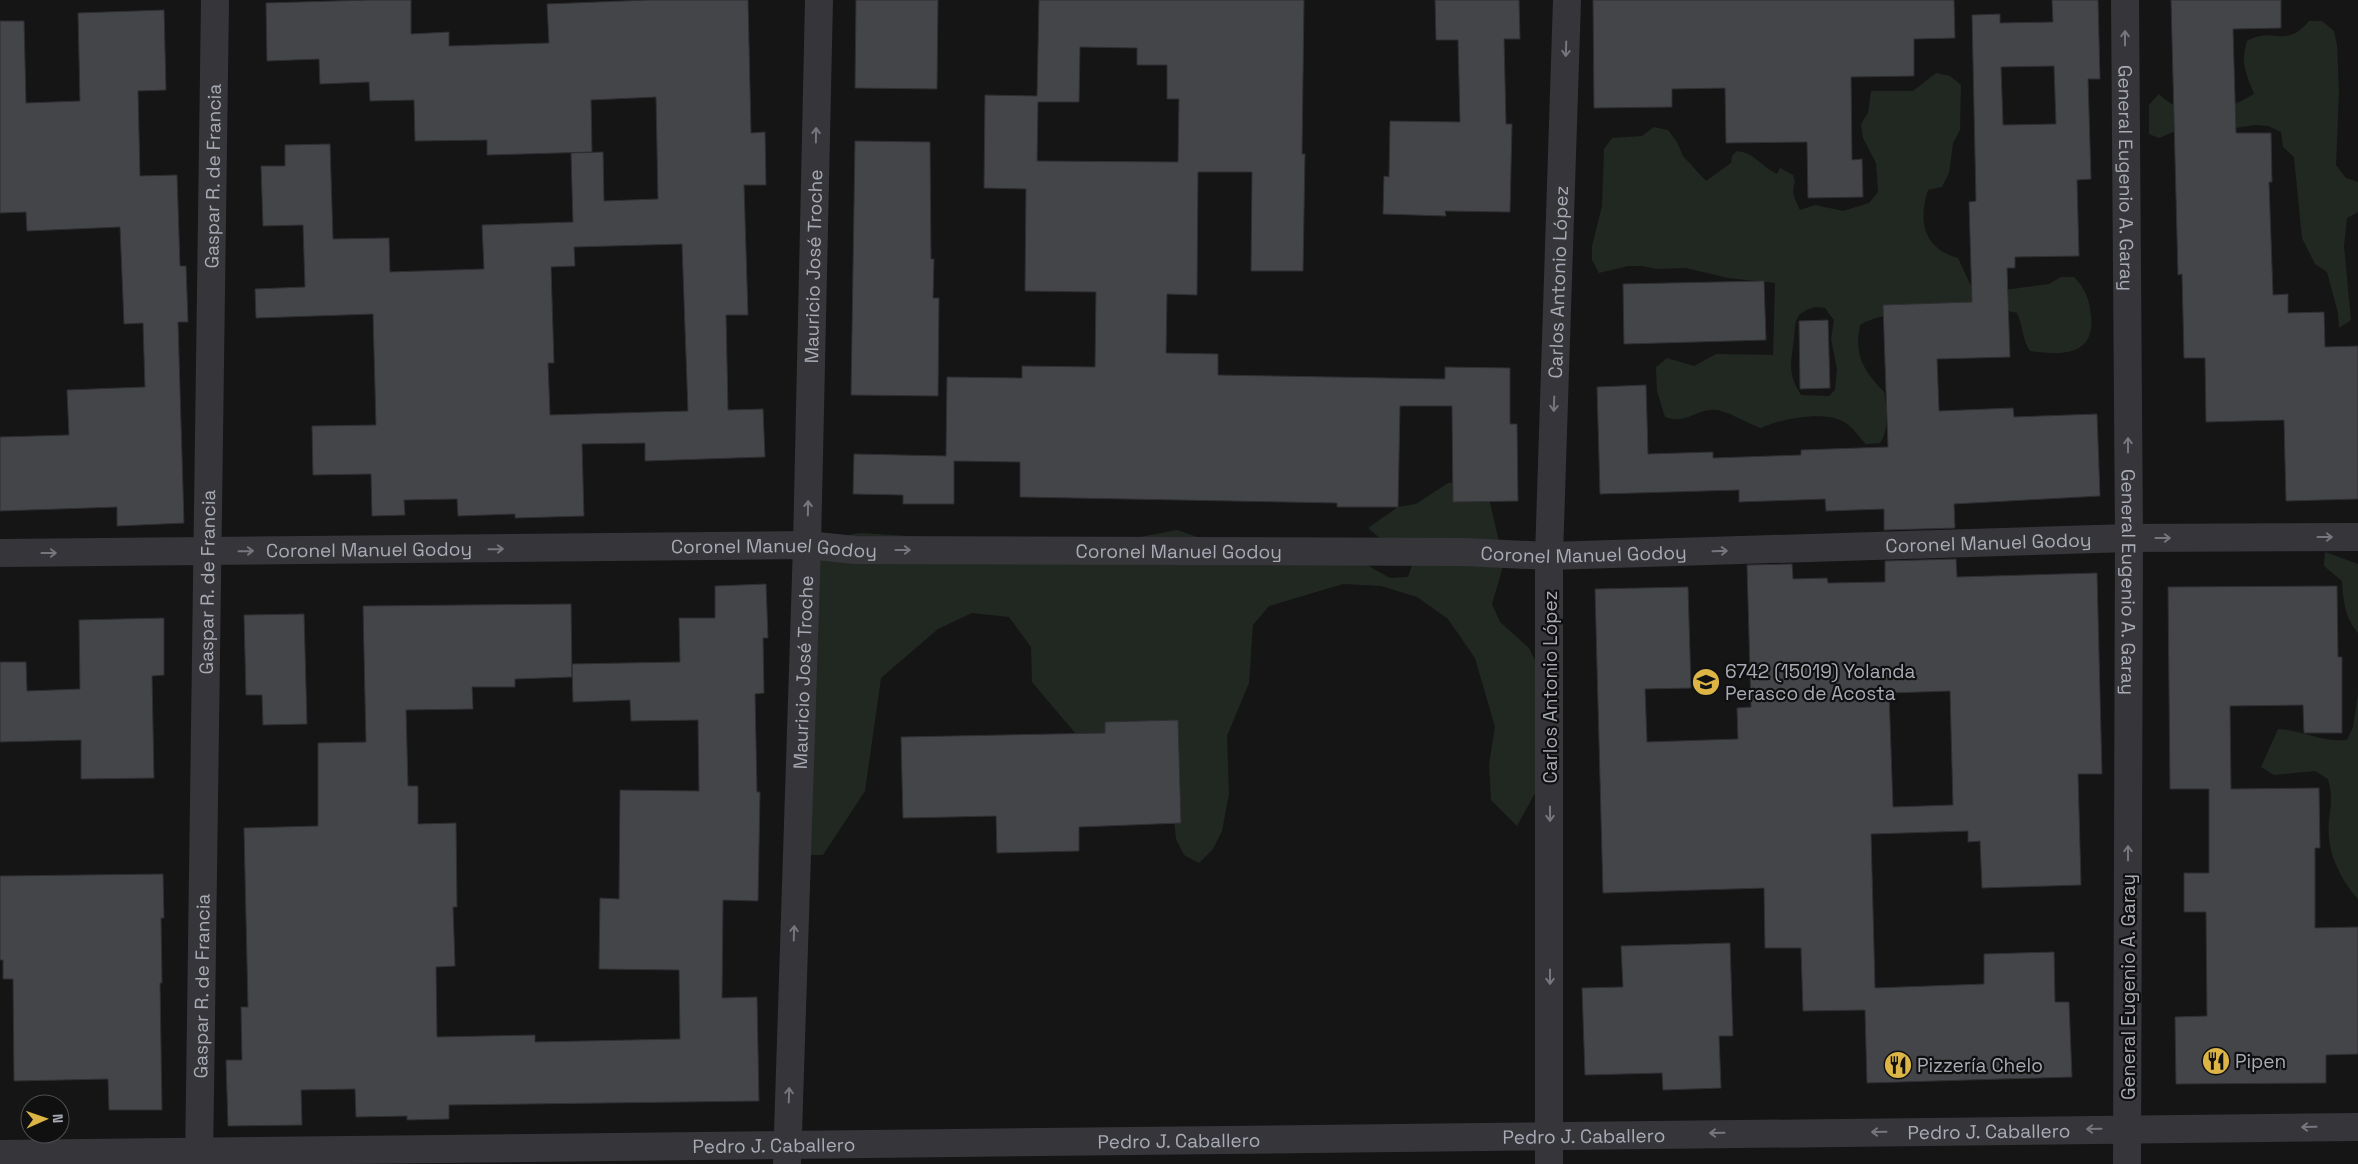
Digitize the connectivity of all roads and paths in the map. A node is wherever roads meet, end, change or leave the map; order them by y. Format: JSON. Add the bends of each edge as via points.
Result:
{"nodes":[{"id":1,"x":215,"y":0,"type":"edge"},
{"id":2,"x":819,"y":0,"type":"edge"},
{"id":3,"x":1567,"y":0,"type":"edge"},
{"id":4,"x":2125,"y":0,"type":"edge"},
{"id":5,"x":2358,"y":537,"type":"edge"},
{"id":6,"x":2129,"y":538,"type":"junction"},
{"id":7,"x":807,"y":545,"type":"junction"},
{"id":8,"x":206,"y":552,"type":"junction"},
{"id":9,"x":0,"y":553,"type":"edge"},
{"id":10,"x":1549,"y":556,"type":"junction"},
{"id":11,"x":2358,"y":1127,"type":"edge"},
{"id":12,"x":2128,"y":1129,"type":"junction"},
{"id":13,"x":1550,"y":1135,"type":"junction"},
{"id":14,"x":0,"y":1154,"type":"edge"},
{"id":15,"x":787,"y":1154,"type":"edge"},
{"id":16,"x":199,"y":1158,"type":"edge"},
{"id":17,"x":1549,"y":1164,"type":"edge"},
{"id":18,"x":2127,"y":1164,"type":"edge"}],
"edges":[{"from":1,"to":8,"type":"street","name":"Gaspar R. de Francia"},
{"from":7,"to":2,"type":"street","name":"Mauricio José Troche","one_way":true},
{"from":3,"to":10,"type":"street","name":"Carlos Antonio López","one_way":true},
{"from":6,"to":4,"type":"street","name":"General Eugenio A. Garay","one_way":true},
{"from":6,"to":5,"type":"street","name":"Coronel Manuel Godoy","one_way":true},
{"from":10,"to":6,"type":"street","name":"Coronel Manuel Godoy","one_way":true},
{"from":12,"to":6,"type":"street","name":"General Eugenio A. Garay","one_way":true},
{"from":8,"to":7,"type":"street","name":"Coronel Manuel Godoy","one_way":true},
{"from":7,"to":10,"type":"street","name":"Coronel Manuel Godoy","one_way":true,"via":[[855,550],[1454,552]]},
{"from":15,"to":7,"type":"street","name":"Mauricio José Troche","one_way":true},
{"from":9,"to":8,"type":"street","name":"Coronel Manuel Godoy","one_way":true},
{"from":8,"to":16,"type":"street","name":"Gaspar R. de Francia"},
{"from":10,"to":13,"type":"street","name":"Carlos Antonio López","one_way":true},
{"from":11,"to":12,"type":"street","name":"Pedro J. Caballero","one_way":true},
{"from":12,"to":13,"type":"street","name":"Pedro J. Caballero","one_way":true},
{"from":12,"to":18,"type":"street","name":"General Eugenio A. Garay"},
{"from":13,"to":15,"type":"street","name":"Pedro J. Caballero"},
{"from":13,"to":17,"type":"street","name":"Carlos Antonio López"},
{"from":14,"to":16,"type":"street","name":"Pedro J. Caballero"},
{"from":15,"to":16,"type":"street","name":"Pedro J. Caballero"}]}
